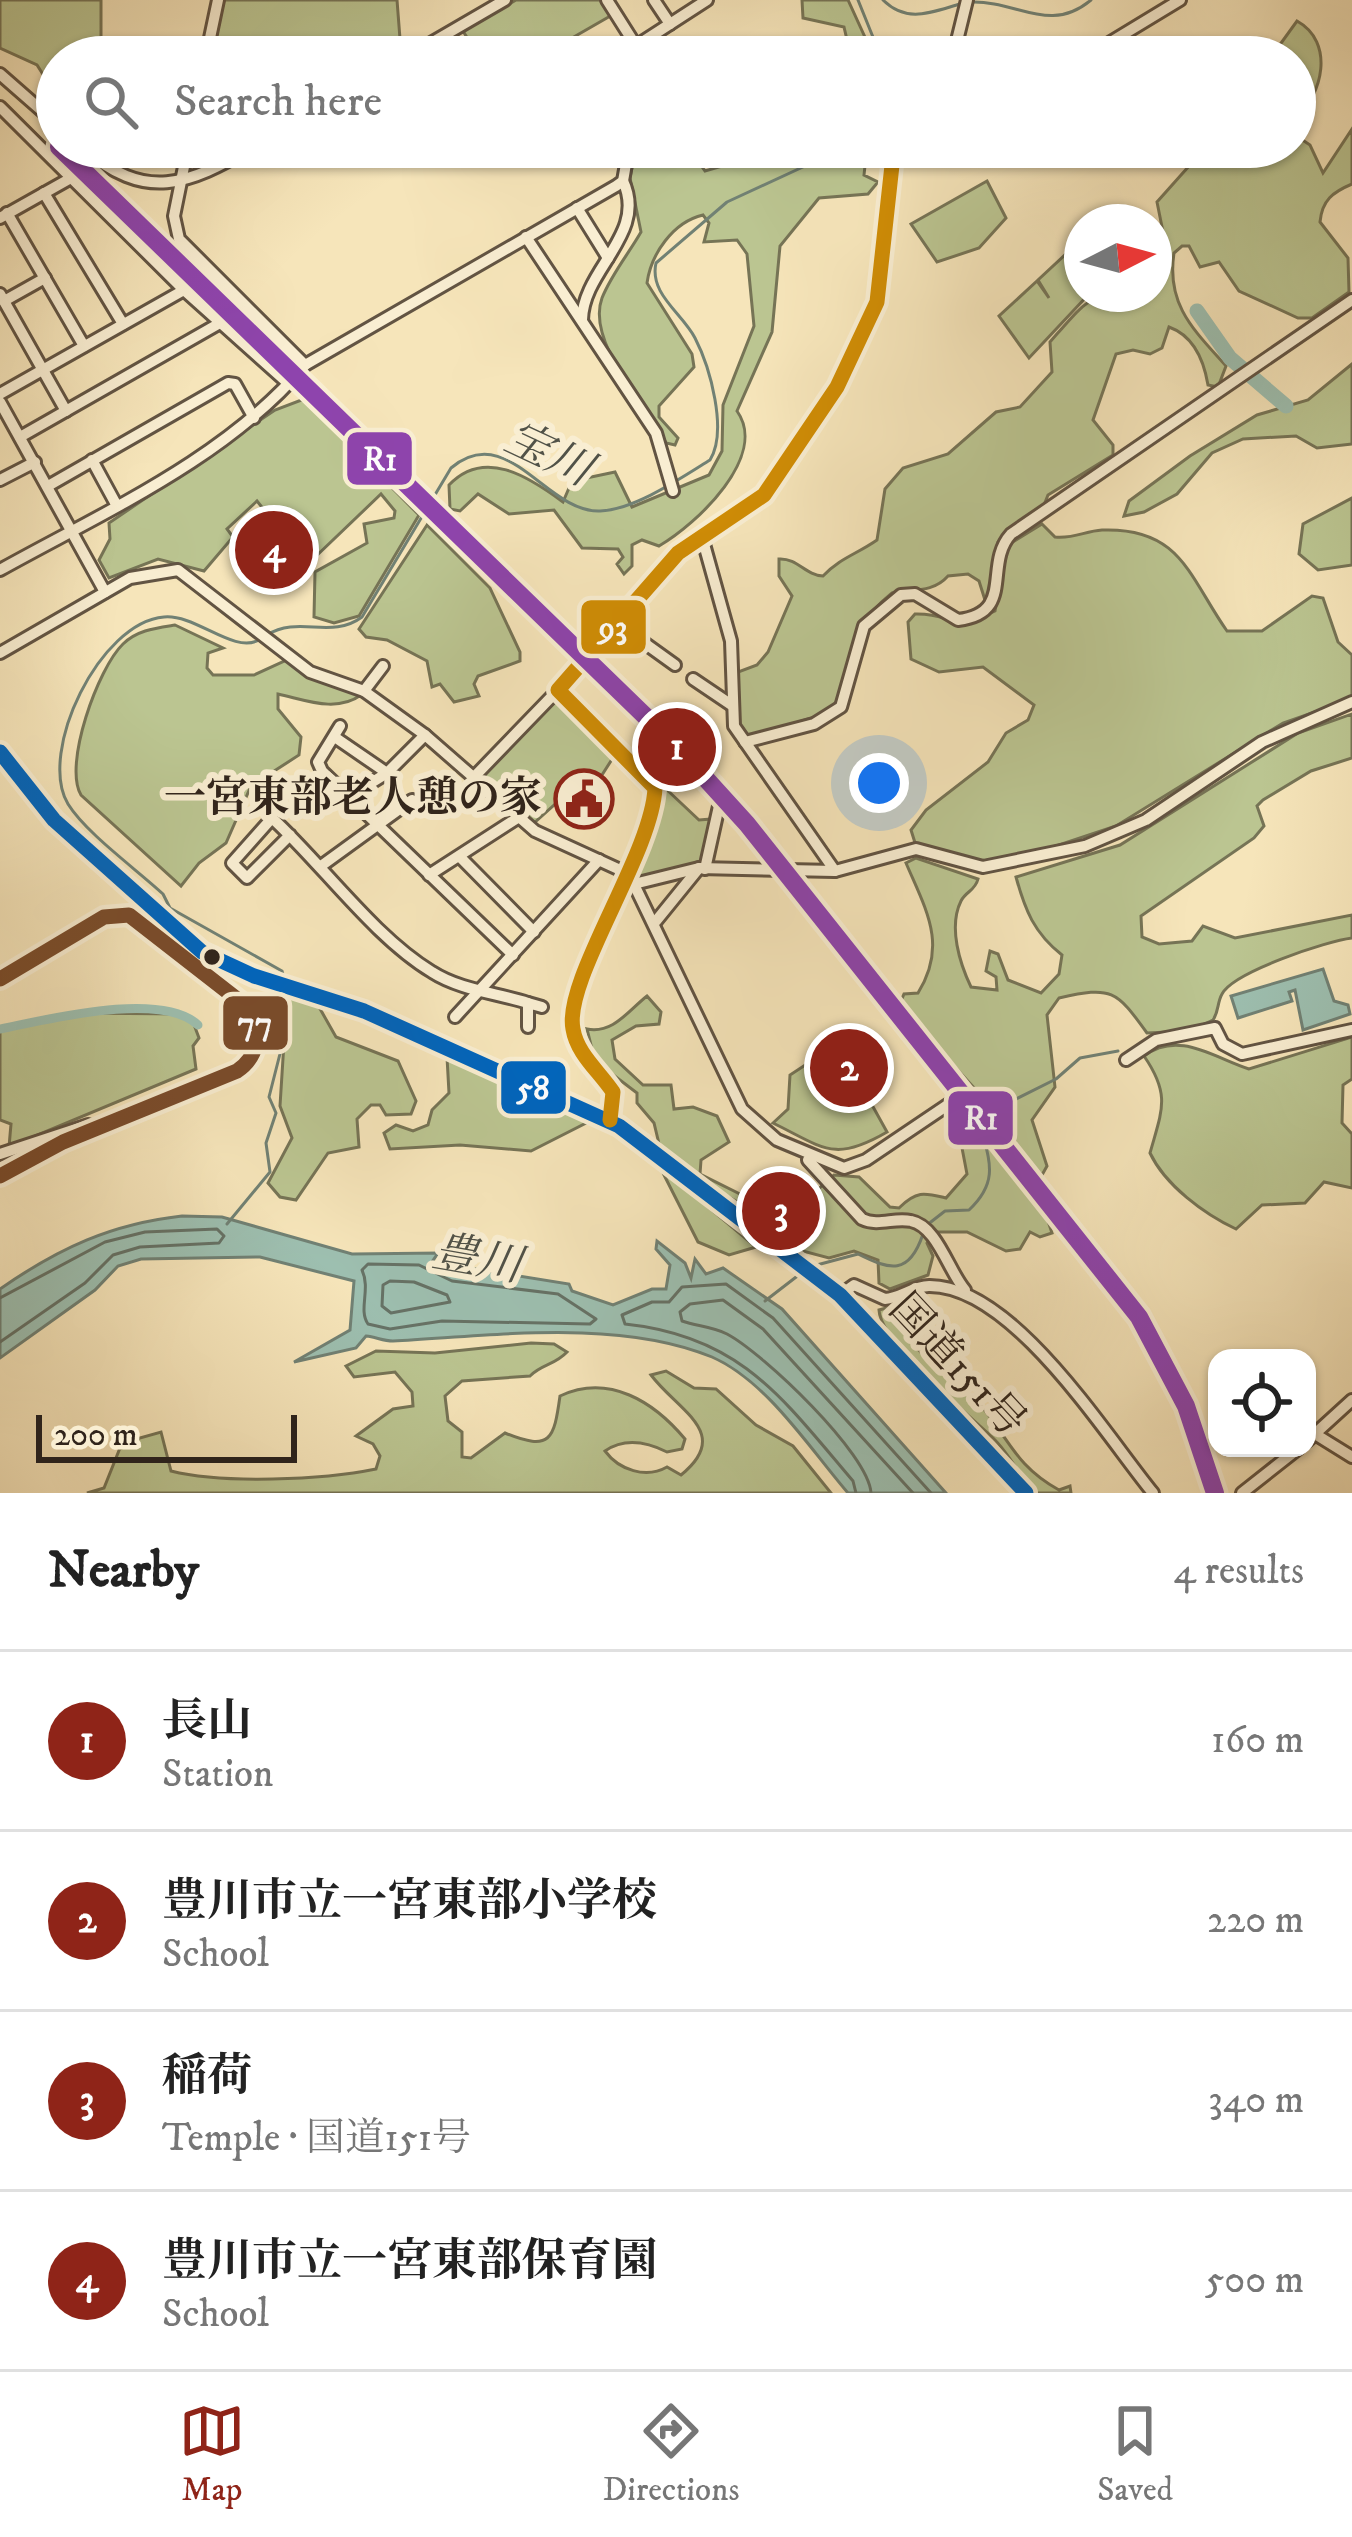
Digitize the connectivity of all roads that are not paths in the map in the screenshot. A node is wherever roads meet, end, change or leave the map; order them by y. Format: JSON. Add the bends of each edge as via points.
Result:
{"nodes":[{"id":1,"x":218,"y":0,"type":"edge"},
{"id":2,"x":505,"y":0,"type":"edge"},
{"id":3,"x":607,"y":0,"type":"edge"},
{"id":4,"x":654,"y":0,"type":"edge"},
{"id":5,"x":1180,"y":0,"type":"edge"},
{"id":6,"x":702,"y":1,"type":"edge"},
{"id":7,"x":966,"y":6,"type":"edge"},
{"id":8,"x":670,"y":24,"type":"junction"},
{"id":9,"x":210,"y":36,"type":"edge"},
{"id":10,"x":443,"y":36,"type":"edge"},
{"id":11,"x":630,"y":36,"type":"edge"},
{"id":12,"x":656,"y":36,"type":"edge"},
{"id":13,"x":958,"y":36,"type":"edge"},
{"id":14,"x":1121,"y":36,"type":"edge"},
{"id":15,"x":0,"y":74,"type":"edge"},
{"id":16,"x":0,"y":106,"type":"edge"},
{"id":17,"x":36,"y":106,"type":"edge"},
{"id":18,"x":16,"y":122,"type":"junction"},
{"id":19,"x":0,"y":132,"type":"edge"},
{"id":20,"x":36,"y":142,"type":"edge"},
{"id":21,"x":61,"y":168,"type":"edge"},
{"id":22,"x":114,"y":168,"type":"edge"},
{"id":23,"x":184,"y":168,"type":"edge"},
{"id":24,"x":212,"y":168,"type":"edge"},
{"id":25,"x":625,"y":168,"type":"edge"},
{"id":26,"x":892,"y":168,"type":"edge"},
{"id":27,"x":71,"y":178,"type":"junction"},
{"id":28,"x":623,"y":182,"type":"junction"},
{"id":29,"x":181,"y":184,"type":"junction"},
{"id":30,"x":44,"y":193,"type":"junction"},
{"id":31,"x":577,"y":208,"type":"junction"},
{"id":32,"x":4,"y":216,"type":"edge"},
{"id":33,"x":526,"y":237,"type":"junction"},
{"id":34,"x":608,"y":258,"type":"junction"},
{"id":35,"x":45,"y":278,"type":"junction"},
{"id":36,"x":184,"y":290,"type":"junction"},
{"id":37,"x":2,"y":297,"type":"edge"},
{"id":38,"x":1352,"y":300,"type":"edge"},
{"id":39,"x":582,"y":320,"type":"junction"},
{"id":40,"x":220,"y":323,"type":"junction"},
{"id":41,"x":122,"y":324,"type":"junction"},
{"id":42,"x":84,"y":346,"type":"junction"},
{"id":43,"x":305,"y":365,"type":"junction"},
{"id":44,"x":42,"y":370,"type":"junction"},
{"id":45,"x":290,"y":383,"type":"junction"},
{"id":46,"x":0,"y":398,"type":"edge"},
{"id":47,"x":66,"y":411,"type":"junction"},
{"id":48,"x":254,"y":418,"type":"junction"},
{"id":49,"x":20,"y":437,"type":"junction"},
{"id":50,"x":92,"y":460,"type":"junction"},
{"id":51,"x":34,"y":462,"type":"junction"},
{"id":52,"x":0,"y":480,"type":"edge"},
{"id":53,"x":48,"y":486,"type":"junction"},
{"id":54,"x":673,"y":491,"type":"dead end"},
{"id":55,"x":117,"y":506,"type":"junction"},
{"id":56,"x":74,"y":531,"type":"junction"},
{"id":57,"x":702,"y":537,"type":"junction"},
{"id":58,"x":0,"y":570,"type":"edge"},
{"id":59,"x":105,"y":592,"type":"junction"},
{"id":60,"x":618,"y":624,"type":"junction"},
{"id":61,"x":0,"y":653,"type":"edge"},
{"id":62,"x":675,"y":665,"type":"dead end"},
{"id":63,"x":383,"y":666,"type":"dead end"},
{"id":64,"x":693,"y":679,"type":"dead end"},
{"id":65,"x":558,"y":690,"type":"junction"},
{"id":66,"x":364,"y":691,"type":"junction"},
{"id":67,"x":1352,"y":702,"type":"edge"},
{"id":68,"x":733,"y":706,"type":"junction"},
{"id":69,"x":425,"y":735,"type":"junction"},
{"id":70,"x":745,"y":742,"type":"junction"},
{"id":71,"x":3,"y":765,"type":"edge"},
{"id":72,"x":387,"y":773,"type":"junction"},
{"id":73,"x":475,"y":776,"type":"junction"},
{"id":74,"x":347,"y":798,"type":"junction"},
{"id":75,"x":412,"y":800,"type":"dead end"},
{"id":76,"x":719,"y":806,"type":"dead end"},
{"id":77,"x":519,"y":817,"type":"junction"},
{"id":78,"x":374,"y":827,"type":"junction"},
{"id":79,"x":290,"y":835,"type":"junction"},
{"id":80,"x":460,"y":856,"type":"junction"},
{"id":81,"x":599,"y":860,"type":"junction"},
{"id":82,"x":320,"y":866,"type":"junction"},
{"id":83,"x":702,"y":868,"type":"junction"},
{"id":84,"x":835,"y":871,"type":"junction"},
{"id":85,"x":429,"y":875,"type":"junction"},
{"id":86,"x":633,"y":879,"type":"junction"},
{"id":87,"x":656,"y":921,"type":"junction"},
{"id":88,"x":534,"y":932,"type":"junction"},
{"id":89,"x":513,"y":955,"type":"junction"},
{"id":90,"x":254,"y":976,"type":"junction"},
{"id":91,"x":0,"y":979,"type":"edge"},
{"id":92,"x":481,"y":992,"type":"junction"},
{"id":93,"x":243,"y":1003,"type":"junction"},
{"id":94,"x":528,"y":1004,"type":"junction"},
{"id":95,"x":542,"y":1007,"type":"dead end"},
{"id":96,"x":455,"y":1017,"type":"dead end"},
{"id":97,"x":528,"y":1027,"type":"dead end"},
{"id":98,"x":1352,"y":1030,"type":"edge"},
{"id":99,"x":1126,"y":1060,"type":"dead end"},
{"id":100,"x":955,"y":1100,"type":"dead end"},
{"id":101,"x":610,"y":1120,"type":"junction"},
{"id":102,"x":107,"y":1124,"type":"junction"},
{"id":103,"x":803,"y":1152,"type":"junction"},
{"id":104,"x":0,"y":1154,"type":"edge"},
{"id":105,"x":0,"y":1176,"type":"edge"},
{"id":106,"x":967,"y":1293,"type":"junction"},
{"id":107,"x":840,"y":1295,"type":"junction"},
{"id":108,"x":1352,"y":1400,"type":"edge"},
{"id":109,"x":1316,"y":1433,"type":"edge"},
{"id":110,"x":1316,"y":1440,"type":"edge"},
{"id":111,"x":1352,"y":1456,"type":"edge"},
{"id":112,"x":1288,"y":1457,"type":"edge"},
{"id":113,"x":1026,"y":1493,"type":"edge"},
{"id":114,"x":1153,"y":1493,"type":"edge"},
{"id":115,"x":1242,"y":1493,"type":"edge"}],
"edges":[{"from":1,"to":9,"type":"street"},
{"from":2,"to":10,"type":"street"},
{"from":3,"to":11,"type":"street"},
{"from":4,"to":8,"type":"street"},
{"from":5,"to":14,"type":"street"},
{"from":6,"to":8,"type":"street"},
{"from":7,"to":13,"type":"street"},
{"from":8,"to":12,"type":"street"},
{"from":15,"to":17,"type":"street"},
{"from":16,"to":18,"type":"street"},
{"from":18,"to":19,"type":"street"},
{"from":18,"to":20,"type":"street"},
{"from":21,"to":27,"type":"street"},
{"from":22,"to":29,"type":"street"},
{"from":23,"to":29,"type":"street"},
{"from":24,"to":29,"type":"street"},
{"from":25,"to":28,"type":"street"},
{"from":26,"to":57,"type":"street","via":[[881,283],[842,380],[764,495]]},
{"from":27,"to":30,"type":"street"},
{"from":27,"to":36,"type":"street"},
{"from":28,"to":31,"type":"street"},
{"from":28,"to":34,"type":"street","via":[[628,214]]},
{"from":29,"to":43,"type":"street","via":[[179,239]]},
{"from":30,"to":32,"type":"street"},
{"from":30,"to":41,"type":"street"},
{"from":31,"to":33,"type":"street"},
{"from":31,"to":34,"type":"street"},
{"from":32,"to":35,"type":"street"},
{"from":33,"to":39,"type":"street"},
{"from":33,"to":43,"type":"street"},
{"from":34,"to":39,"type":"street","via":[[588,290]]},
{"from":35,"to":37,"type":"street"},
{"from":35,"to":42,"type":"street"},
{"from":36,"to":40,"type":"street"},
{"from":36,"to":41,"type":"street"},
{"from":37,"to":44,"type":"street"},
{"from":38,"to":70,"type":"street","via":[[1011,534],[989,608],[958,620],[915,594],[901,595],[864,626],[841,707],[814,724]]},
{"from":39,"to":54,"type":"street","via":[[656,433]]},
{"from":40,"to":45,"type":"street"},
{"from":40,"to":47,"type":"street"},
{"from":41,"to":42,"type":"street"},
{"from":42,"to":44,"type":"street"},
{"from":43,"to":45,"type":"street"},
{"from":44,"to":46,"type":"street"},
{"from":44,"to":47,"type":"street"},
{"from":45,"to":48,"type":"street"},
{"from":46,"to":49,"type":"street"},
{"from":47,"to":49,"type":"street"},
{"from":48,"to":50,"type":"street","via":[[228,383]]},
{"from":48,"to":55,"type":"street"},
{"from":49,"to":51,"type":"street"},
{"from":50,"to":53,"type":"street"},
{"from":50,"to":55,"type":"street"},
{"from":51,"to":52,"type":"street"},
{"from":51,"to":53,"type":"street"},
{"from":53,"to":56,"type":"street"},
{"from":55,"to":56,"type":"street"},
{"from":56,"to":58,"type":"street"},
{"from":56,"to":59,"type":"street"},
{"from":57,"to":60,"type":"street","via":[[663,568]]},
{"from":57,"to":68,"type":"street","via":[[731,641]]},
{"from":59,"to":61,"type":"street"},
{"from":59,"to":66,"type":"street","via":[[144,572],[178,570],[310,672]]},
{"from":60,"to":62,"type":"street"},
{"from":60,"to":65,"type":"street"},
{"from":63,"to":66,"type":"street"},
{"from":64,"to":68,"type":"street"},
{"from":65,"to":73,"type":"street"},
{"from":65,"to":86,"type":"street","via":[[655,788]]},
{"from":66,"to":69,"type":"street"},
{"from":67,"to":84,"type":"street","via":[[1262,742],[1114,837],[982,867],[916,849]]},
{"from":68,"to":70,"type":"street"},
{"from":69,"to":72,"type":"street"},
{"from":69,"to":73,"type":"street"},
{"from":70,"to":84,"type":"street"},
{"from":71,"to":90,"type":"highway","name":"国道151号","via":[[160,919],[202,952]]},
{"from":72,"to":74,"type":"street"},
{"from":72,"to":74,"type":"street","via":[[338,732],[318,762]]},
{"from":73,"to":77,"type":"street"},
{"from":74,"to":78,"type":"street"},
{"from":75,"to":78,"type":"street"},
{"from":76,"to":83,"type":"street"},
{"from":77,"to":80,"type":"street"},
{"from":77,"to":81,"type":"street","via":[[552,842]]},
{"from":78,"to":82,"type":"street"},
{"from":78,"to":85,"type":"street"},
{"from":79,"to":79,"type":"street","via":[[272,818],[232,863],[247,878]]},
{"from":79,"to":82,"type":"street"},
{"from":80,"to":85,"type":"street"},
{"from":80,"to":88,"type":"street"},
{"from":81,"to":86,"type":"street"},
{"from":81,"to":88,"type":"street"},
{"from":82,"to":92,"type":"street","via":[[427,969]]},
{"from":83,"to":84,"type":"street"},
{"from":83,"to":86,"type":"street"},
{"from":83,"to":87,"type":"street"},
{"from":85,"to":89,"type":"street"},
{"from":86,"to":87,"type":"street"},
{"from":86,"to":101,"type":"street","via":[[572,1019],[583,1054],[613,1092]]},
{"from":87,"to":103,"type":"street","via":[[728,1088],[758,1127]]},
{"from":88,"to":89,"type":"street"},
{"from":89,"to":92,"type":"street"},
{"from":90,"to":93,"type":"street"},
{"from":90,"to":101,"type":"highway","name":"国道151号","via":[[364,1011]]},
{"from":91,"to":93,"type":"street","via":[[118,913],[149,927]]},
{"from":92,"to":94,"type":"street"},
{"from":92,"to":96,"type":"street"},
{"from":93,"to":102,"type":"street","via":[[257,1030],[244,1066]]},
{"from":94,"to":95,"type":"street"},
{"from":94,"to":97,"type":"street"},
{"from":98,"to":99,"type":"street","via":[[1242,1054],[1215,1028],[1156,1040]]},
{"from":100,"to":103,"type":"street","via":[[857,1165],[837,1167]]},
{"from":101,"to":107,"type":"highway","name":"国道151号"},
{"from":102,"to":104,"type":"street"},
{"from":102,"to":105,"type":"street"},
{"from":103,"to":106,"type":"street","via":[[862,1219],[924,1227]]},
{"from":106,"to":107,"type":"street","via":[[929,1286],[885,1299],[854,1285]]},
{"from":106,"to":114,"type":"street","via":[[1060,1377]]},
{"from":107,"to":113,"type":"highway","name":"国道151号"},
{"from":108,"to":109,"type":"street"},
{"from":110,"to":111,"type":"street"},
{"from":112,"to":115,"type":"street"}]}
